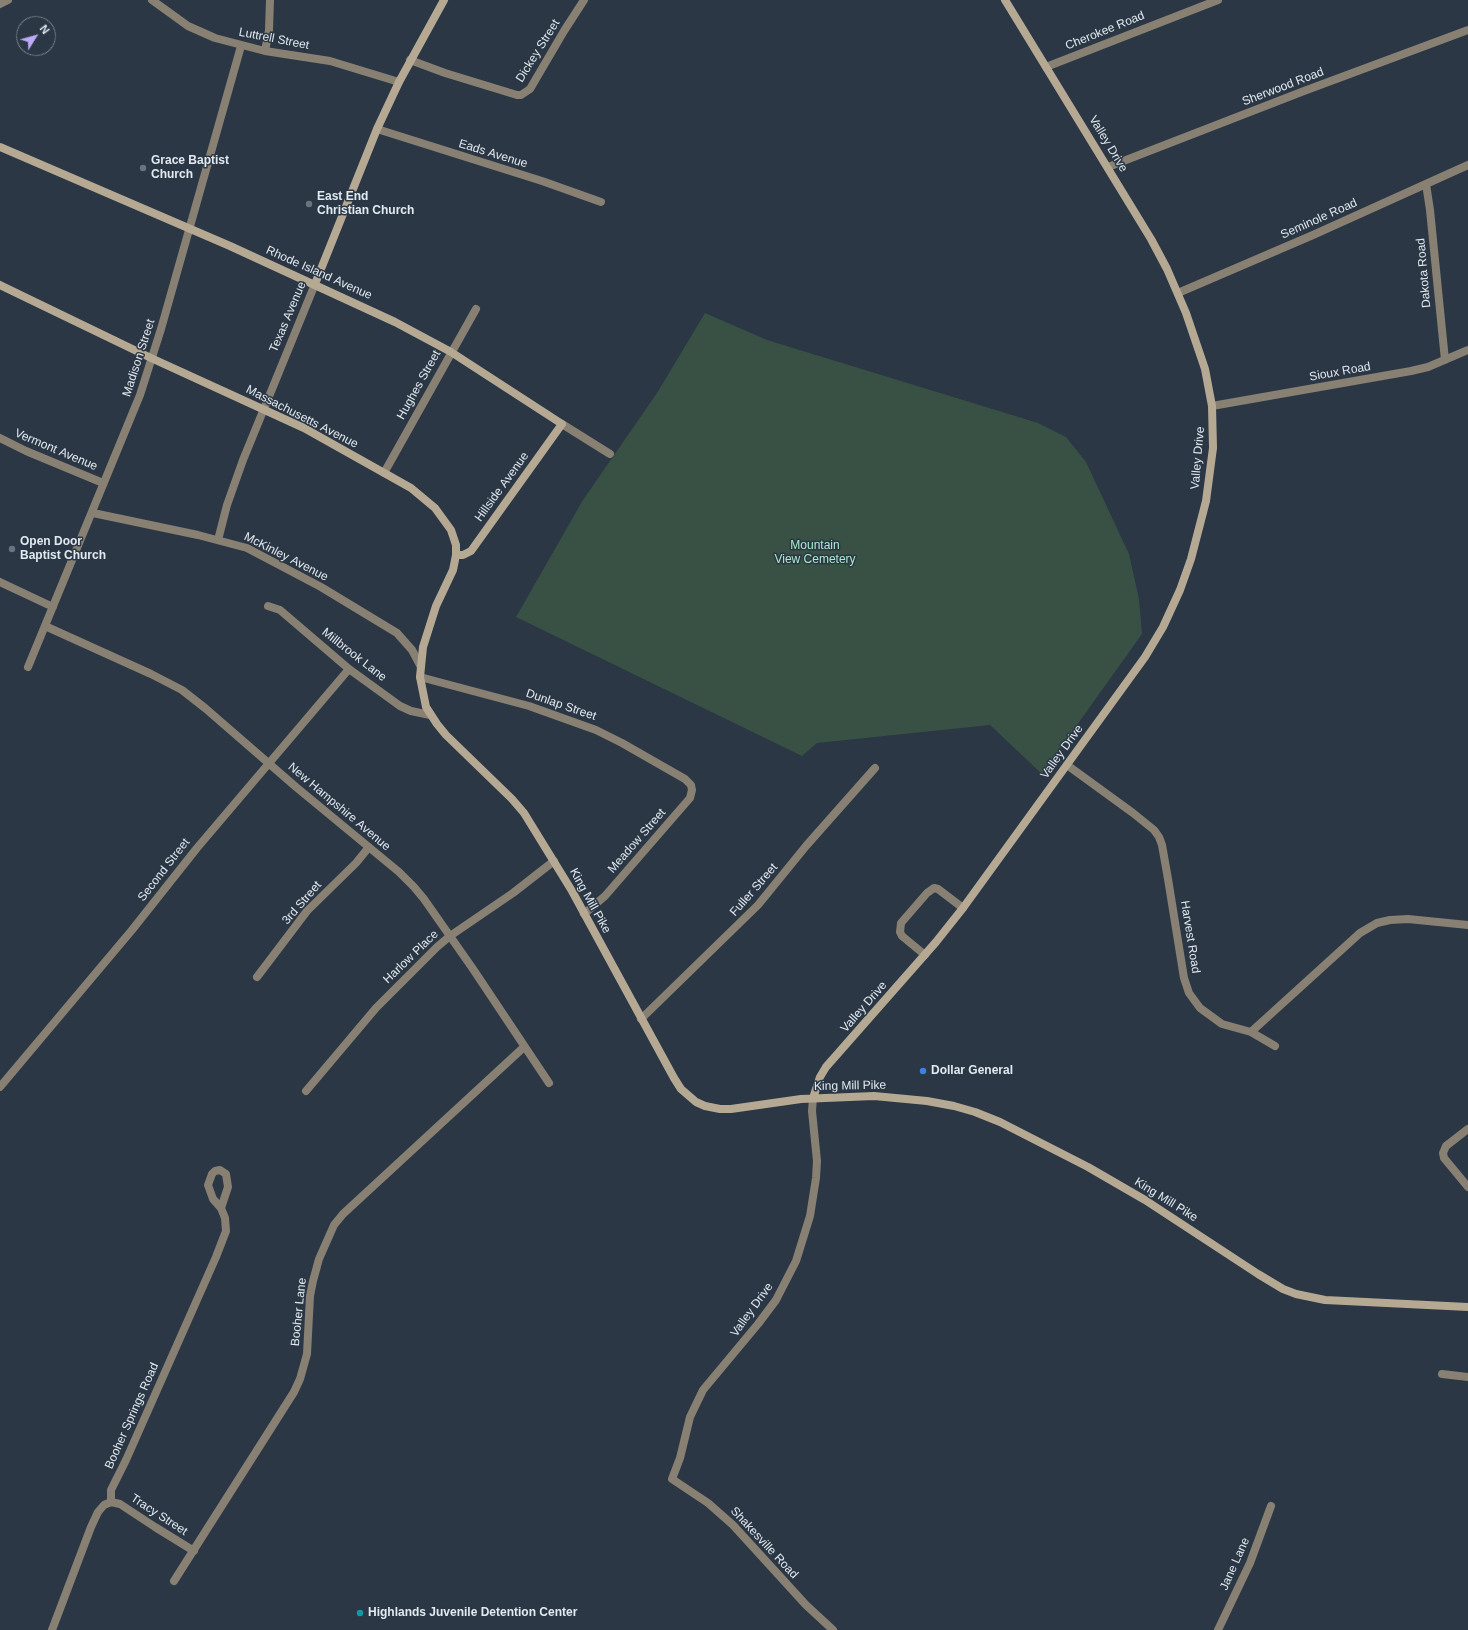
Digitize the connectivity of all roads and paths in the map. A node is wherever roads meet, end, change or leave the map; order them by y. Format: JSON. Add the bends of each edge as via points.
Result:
{"nodes":[{"id":1,"x":8,"y":0,"type":"edge"},
{"id":2,"x":152,"y":0,"type":"edge"},
{"id":3,"x":270,"y":0,"type":"edge"},
{"id":4,"x":444,"y":0,"type":"edge"},
{"id":5,"x":584,"y":0,"type":"edge"},
{"id":6,"x":1005,"y":0,"type":"edge"},
{"id":7,"x":1218,"y":0,"type":"edge"},
{"id":8,"x":0,"y":4,"type":"edge"},
{"id":9,"x":1468,"y":30,"type":"edge"},
{"id":10,"x":241,"y":46,"type":"junction"},
{"id":11,"x":265,"y":51,"type":"junction"},
{"id":12,"x":410,"y":60,"type":"junction"},
{"id":13,"x":1046,"y":67,"type":"junction"},
{"id":14,"x":399,"y":82,"type":"junction"},
{"id":15,"x":377,"y":129,"type":"junction"},
{"id":16,"x":0,"y":147,"type":"edge"},
{"id":17,"x":1468,"y":165,"type":"edge"},
{"id":18,"x":1108,"y":167,"type":"junction"},
{"id":19,"x":1426,"y":184,"type":"junction"},
{"id":20,"x":601,"y":202,"type":"dead end"},
{"id":21,"x":190,"y":228,"type":"junction"},
{"id":22,"x":0,"y":284,"type":"edge"},
{"id":23,"x":315,"y":284,"type":"junction"},
{"id":24,"x":1178,"y":293,"type":"junction"},
{"id":25,"x":476,"y":309,"type":"dead end"},
{"id":26,"x":1468,"y":350,"type":"edge"},
{"id":27,"x":451,"y":352,"type":"junction"},
{"id":28,"x":151,"y":358,"type":"junction"},
{"id":29,"x":1445,"y":360,"type":"junction"},
{"id":30,"x":1212,"y":406,"type":"junction"},
{"id":31,"x":263,"y":409,"type":"junction"},
{"id":32,"x":562,"y":424,"type":"junction"},
{"id":33,"x":0,"y":438,"type":"edge"},
{"id":34,"x":610,"y":454,"type":"dead end"},
{"id":35,"x":384,"y":473,"type":"junction"},
{"id":36,"x":104,"y":483,"type":"junction"},
{"id":37,"x":92,"y":513,"type":"junction"},
{"id":38,"x":218,"y":540,"type":"junction"},
{"id":39,"x":456,"y":555,"type":"junction"},
{"id":40,"x":0,"y":582,"type":"edge"},
{"id":41,"x":268,"y":606,"type":"dead end"},
{"id":42,"x":53,"y":607,"type":"junction"},
{"id":43,"x":45,"y":626,"type":"junction"},
{"id":44,"x":420,"y":665,"type":"junction"},
{"id":45,"x":28,"y":667,"type":"dead end"},
{"id":46,"x":349,"y":669,"type":"junction"},
{"id":47,"x":420,"y":677,"type":"junction"},
{"id":48,"x":430,"y":714,"type":"junction"},
{"id":49,"x":269,"y":764,"type":"junction"},
{"id":50,"x":1067,"y":765,"type":"junction"},
{"id":51,"x":875,"y":768,"type":"dead end"},
{"id":52,"x":685,"y":780,"type":"joint"},
{"id":53,"x":369,"y":847,"type":"junction"},
{"id":54,"x":554,"y":862,"type":"junction"},
{"id":55,"x":963,"y":908,"type":"junction"},
{"id":56,"x":584,"y":914,"type":"junction"},
{"id":57,"x":1468,"y":925,"type":"edge"},
{"id":58,"x":450,"y":936,"type":"junction"},
{"id":59,"x":925,"y":955,"type":"junction"},
{"id":60,"x":257,"y":977,"type":"dead end"},
{"id":61,"x":641,"y":1019,"type":"junction"},
{"id":62,"x":1251,"y":1032,"type":"junction"},
{"id":63,"x":1275,"y":1046,"type":"dead end"},
{"id":64,"x":524,"y":1047,"type":"junction"},
{"id":65,"x":549,"y":1083,"type":"dead end"},
{"id":66,"x":0,"y":1087,"type":"edge"},
{"id":67,"x":306,"y":1091,"type":"dead end"},
{"id":68,"x":813,"y":1098,"type":"junction"},
{"id":69,"x":1468,"y":1129,"type":"edge"},
{"id":70,"x":1468,"y":1187,"type":"edge"},
{"id":71,"x":221,"y":1208,"type":"dead end"},
{"id":72,"x":1468,"y":1307,"type":"edge"},
{"id":73,"x":1442,"y":1374,"type":"dead end"},
{"id":74,"x":1468,"y":1378,"type":"edge"},
{"id":75,"x":672,"y":1479,"type":"joint"},
{"id":76,"x":111,"y":1502,"type":"junction"},
{"id":77,"x":1271,"y":1506,"type":"dead end"},
{"id":78,"x":194,"y":1551,"type":"junction"},
{"id":79,"x":174,"y":1582,"type":"dead end"},
{"id":80,"x":52,"y":1630,"type":"edge"},
{"id":81,"x":834,"y":1630,"type":"edge"},
{"id":82,"x":1218,"y":1630,"type":"edge"}],
"edges":[{"from":1,"to":8,"type":"street"},
{"from":2,"to":10,"type":"street","name":"Luttrell Street","via":[[193,28]]},
{"from":3,"to":11,"type":"street"},
{"from":4,"to":12,"type":"main road","name":"Texas Avenue"},
{"from":5,"to":12,"type":"street","name":"Dickey Street","via":[[530,89],[521,94],[516,95]]},
{"from":6,"to":13,"type":"main road","name":"Valley Drive"},
{"from":7,"to":13,"type":"street","name":"Cherokee Road"},
{"from":9,"to":18,"type":"street","name":"Sherwood Road"},
{"from":10,"to":11,"type":"street","name":"Luttrell Street"},
{"from":10,"to":21,"type":"street","name":"Madison Street"},
{"from":11,"to":14,"type":"street","name":"Luttrell Street","via":[[330,62]]},
{"from":12,"to":14,"type":"main road","name":"Texas Avenue"},
{"from":13,"to":18,"type":"main road","name":"Valley Drive"},
{"from":14,"to":15,"type":"main road","name":"Texas Avenue"},
{"from":15,"to":20,"type":"street","name":"Eads Avenue"},
{"from":15,"to":23,"type":"main road","name":"Texas Avenue"},
{"from":16,"to":21,"type":"main road","name":"Rhode Island Avenue"},
{"from":17,"to":19,"type":"street","name":"Seminole Road"},
{"from":18,"to":24,"type":"main road","name":"Valley Drive"},
{"from":19,"to":24,"type":"street","name":"Seminole Road"},
{"from":19,"to":29,"type":"street","name":"Dakota Road"},
{"from":21,"to":23,"type":"main road","name":"Rhode Island Avenue"},
{"from":21,"to":28,"type":"street","name":"Madison Street"},
{"from":22,"to":28,"type":"main road","name":"Massachusetts Avenue"},
{"from":23,"to":27,"type":"main road","name":"Rhode Island Avenue"},
{"from":23,"to":31,"type":"street","name":"Texas Avenue"},
{"from":24,"to":30,"type":"main road","name":"Valley Drive","via":[[1206,369]]},
{"from":25,"to":27,"type":"street","name":"Hughes Street"},
{"from":26,"to":29,"type":"street","name":"Sioux Road"},
{"from":27,"to":32,"type":"main road","name":"Rhode Island Avenue"},
{"from":27,"to":35,"type":"street","name":"Hughes Street"},
{"from":28,"to":31,"type":"main road","name":"Massachusetts Avenue"},
{"from":28,"to":36,"type":"street","name":"Madison Street","via":[[131,419]]},
{"from":29,"to":30,"type":"street","name":"Sioux Road","via":[[1404,373]]},
{"from":30,"to":50,"type":"main road","name":"Valley Drive","via":[[1213,448],[1207,495],[1199,533],[1180,590],[1163,627],[1145,657]]},
{"from":31,"to":35,"type":"main road","name":"Massachusetts Avenue","via":[[304,428]]},
{"from":31,"to":38,"type":"street","name":"Texas Avenue","via":[[227,505]]},
{"from":32,"to":34,"type":"street","name":"Rhode Island Avenue"},
{"from":32,"to":39,"type":"main road","name":"Hillside Avenue","via":[[471,551]]},
{"from":33,"to":36,"type":"street","name":"Vermont Avenue"},
{"from":35,"to":39,"type":"main road","name":"Massachusetts Avenue","via":[[411,488],[435,508],[451,530]]},
{"from":36,"to":37,"type":"street","name":"Madison Street"},
{"from":37,"to":38,"type":"street","name":"McKinley Avenue"},
{"from":37,"to":42,"type":"street","name":"Madison Street"},
{"from":38,"to":44,"type":"street","name":"McKinley Avenue","via":[[247,548],[378,620],[404,640]]},
{"from":39,"to":44,"type":"main road","name":"Massachusetts Avenue","via":[[453,570],[429,626]]},
{"from":40,"to":42,"type":"street"},
{"from":41,"to":46,"type":"street","name":"Millbrook Lane","via":[[280,610]]},
{"from":42,"to":43,"type":"street","name":"Madison Street"},
{"from":43,"to":45,"type":"street","name":"Madison Street"},
{"from":43,"to":49,"type":"street","name":"New Hampshire Avenue","via":[[182,690]]},
{"from":44,"to":47,"type":"main road"},
{"from":46,"to":48,"type":"street","name":"Millbrook Lane","via":[[400,706],[414,712]]},
{"from":46,"to":49,"type":"street","name":"Second Street"},
{"from":47,"to":48,"type":"main road","name":"King Mill Pike","via":[[424,702]]},
{"from":47,"to":52,"type":"street","name":"Dunlap Street","via":[[529,706],[596,730]]},
{"from":48,"to":54,"type":"main road","name":"King Mill Pike","via":[[446,735],[524,813]]},
{"from":49,"to":53,"type":"street","name":"New Hampshire Avenue"},
{"from":49,"to":66,"type":"street","name":"Second Street","via":[[196,848],[132,930]]},
{"from":50,"to":55,"type":"main road","name":"Valley Drive"},
{"from":50,"to":62,"type":"street","name":"Harvest Road","via":[[1134,813],[1159,837],[1182,969],[1189,992],[1200,1008],[1222,1024]]},
{"from":51,"to":61,"type":"street","name":"Fuller Street","via":[[758,905]]},
{"from":52,"to":56,"type":"street","name":"Meadow Street","via":[[691,785],[690,798],[605,896]]},
{"from":53,"to":58,"type":"street","name":"New Hampshire Avenue","via":[[414,887]]},
{"from":53,"to":60,"type":"street","name":"3rd Street","via":[[307,911]]},
{"from":54,"to":56,"type":"main road","name":"King Mill Pike"},
{"from":54,"to":58,"type":"street","name":"Harlow Place"},
{"from":55,"to":59,"type":"main road","name":"Valley Drive"},
{"from":55,"to":59,"type":"street","via":[[934,888],[901,923],[902,936]]},
{"from":56,"to":61,"type":"main road","name":"King Mill Pike"},
{"from":57,"to":62,"type":"street","via":[[1408,919],[1378,923],[1360,933]]},
{"from":58,"to":64,"type":"street","name":"New Hampshire Avenue"},
{"from":58,"to":67,"type":"street","name":"Harlow Place","via":[[376,1008]]},
{"from":59,"to":68,"type":"main road","name":"Valley Drive","via":[[826,1067]]},
{"from":61,"to":68,"type":"main road","name":"King Mill Pike","via":[[681,1089],[696,1102],[720,1109],[731,1109]]},
{"from":62,"to":63,"type":"street","name":"Harvest Road"},
{"from":64,"to":65,"type":"street","name":"New Hampshire Avenue"},
{"from":64,"to":78,"type":"street","name":"Booher Lane","via":[[334,1225],[313,1281],[307,1354],[300,1379]]},
{"from":68,"to":72,"type":"main road","name":"King Mill Pike","via":[[874,1096],[927,1101],[975,1112],[1000,1122],[1088,1167],[1258,1274],[1296,1294],[1325,1300]]},
{"from":68,"to":75,"type":"street","name":"Valley Drive","via":[[816,1178],[810,1216],[798,1255],[776,1300],[700,1396],[690,1418]]},
{"from":69,"to":70,"type":"street","via":[[1446,1146],[1443,1153],[1448,1164]]},
{"from":71,"to":76,"type":"street","name":"Booher Springs Road","via":[[226,1218],[223,1237],[112,1490]]},
{"from":73,"to":74,"type":"street"},
{"from":75,"to":81,"type":"street","name":"Shakesville Road","via":[[708,1503],[733,1525],[806,1605]]},
{"from":76,"to":78,"type":"street","name":"Tracy Street","via":[[120,1504]]},
{"from":76,"to":80,"type":"street","via":[[98,1512],[91,1527]]},
{"from":77,"to":82,"type":"street","name":"Jane Lane","via":[[1250,1563]]},
{"from":78,"to":79,"type":"street","name":"Booher Lane"}]}
